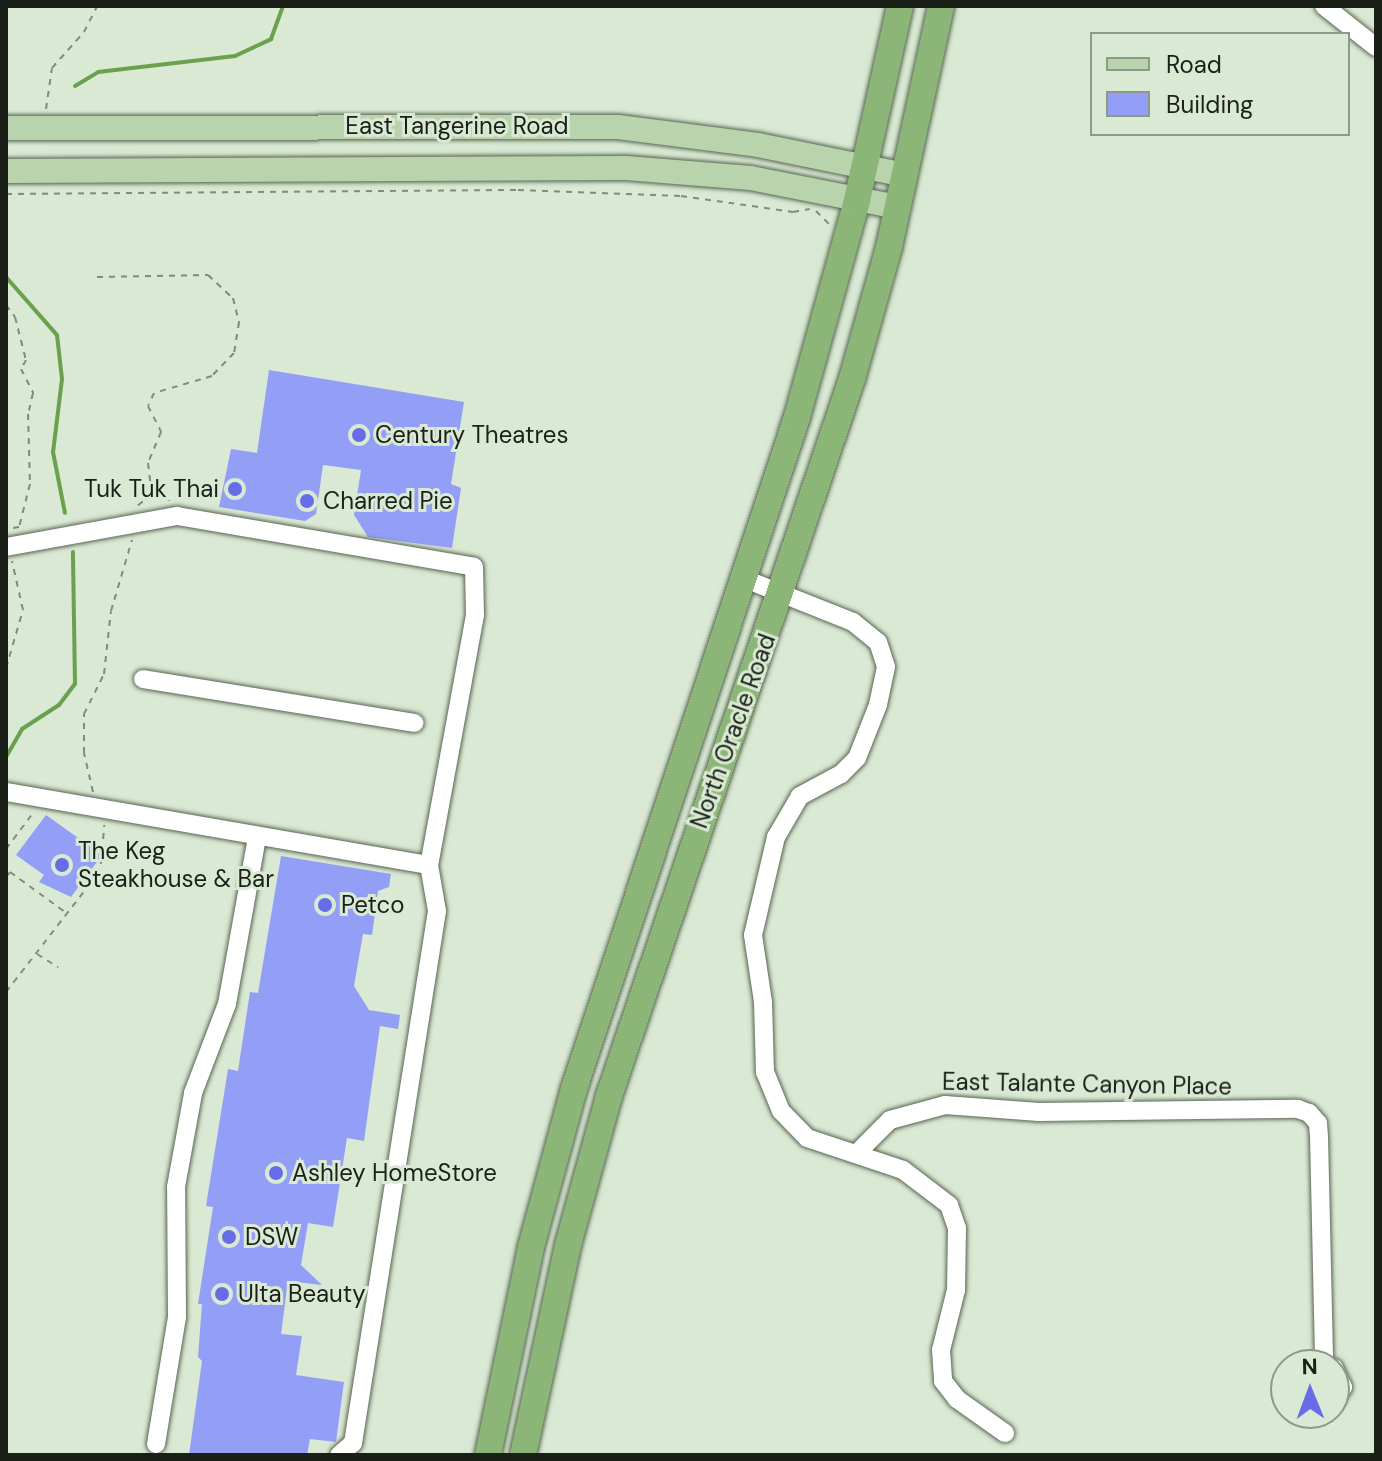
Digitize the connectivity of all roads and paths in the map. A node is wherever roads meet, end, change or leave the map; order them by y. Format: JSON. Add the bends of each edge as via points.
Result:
{"nodes":[{"id":1,"x":97,"y":6,"type":"edge"},
{"id":2,"x":900,"y":6,"type":"edge"},
{"id":3,"x":941,"y":6,"type":"edge"},
{"id":4,"x":1324,"y":6,"type":"edge"},
{"id":5,"x":1376,"y":47,"type":"edge"},
{"id":6,"x":6,"y":128,"type":"edge"},
{"id":7,"x":44,"y":128,"type":"junction"},
{"id":8,"x":865,"y":167,"type":"junction"},
{"id":9,"x":6,"y":171,"type":"edge"},
{"id":10,"x":905,"y":175,"type":"junction"},
{"id":11,"x":6,"y":194,"type":"edge"},
{"id":12,"x":857,"y":200,"type":"junction"},
{"id":13,"x":897,"y":207,"type":"junction"},
{"id":14,"x":828,"y":225,"type":"dead end"},
{"id":15,"x":97,"y":277,"type":"dead end"},
{"id":16,"x":6,"y":305,"type":"edge"},
{"id":17,"x":152,"y":494,"type":"junction"},
{"id":18,"x":182,"y":502,"type":"dead end"},
{"id":19,"x":133,"y":524,"type":"junction"},
{"id":20,"x":6,"y":529,"type":"edge"},
{"id":21,"x":9,"y":551,"type":"edge"},
{"id":22,"x":745,"y":579,"type":"junction"},
{"id":23,"x":782,"y":593,"type":"junction"},
{"id":24,"x":6,"y":668,"type":"edge"},
{"id":25,"x":143,"y":679,"type":"dead end"},
{"id":26,"x":414,"y":723,"type":"dead end"},
{"id":27,"x":6,"y":792,"type":"edge"},
{"id":28,"x":93,"y":799,"type":"dead end"},
{"id":29,"x":34,"y":812,"type":"dead end"},
{"id":30,"x":104,"y":824,"type":"dead end"},
{"id":31,"x":257,"y":838,"type":"junction"},
{"id":32,"x":6,"y":849,"type":"edge"},
{"id":33,"x":429,"y":865,"type":"junction"},
{"id":34,"x":6,"y":877,"type":"edge"},
{"id":35,"x":65,"y":913,"type":"junction"},
{"id":36,"x":36,"y":953,"type":"junction"},
{"id":37,"x":58,"y":967,"type":"dead end"},
{"id":38,"x":6,"y":992,"type":"edge"},
{"id":39,"x":858,"y":1152,"type":"junction"},
{"id":40,"x":1328,"y":1349,"type":"edge"},
{"id":41,"x":1005,"y":1433,"type":"dead end"},
{"id":42,"x":156,"y":1444,"type":"dead end"},
{"id":43,"x":339,"y":1455,"type":"edge"},
{"id":44,"x":488,"y":1455,"type":"edge"},
{"id":45,"x":523,"y":1455,"type":"edge"}],
"edges":[{"from":1,"to":7,"type":"path","via":[[84,32],[52,68]]},
{"from":2,"to":8,"type":"highway","name":"North Oracle Road"},
{"from":3,"to":10,"type":"highway","name":"North Oracle Road"},
{"from":4,"to":5,"type":"street"},
{"from":6,"to":7,"type":"main road","name":"East Tangerine Road"},
{"from":7,"to":8,"type":"main road","name":"East Tangerine Road","via":[[618,127],[693,134]]},
{"from":8,"to":10,"type":"main road","name":"East Tangerine Road"},
{"from":8,"to":12,"type":"highway","name":"North Oracle Road"},
{"from":9,"to":12,"type":"main road","name":"East Tangerine Road","via":[[626,168],[751,178]]},
{"from":10,"to":13,"type":"highway","name":"North Oracle Road"},
{"from":11,"to":14,"type":"path","via":[[544,191],[681,196],[793,212],[809,209]]},
{"from":12,"to":13,"type":"main road","name":"East Tangerine Road"},
{"from":12,"to":22,"type":"highway","name":"North Oracle Road"},
{"from":13,"to":23,"type":"highway","name":"North Oracle Road","via":[[844,408]]},
{"from":15,"to":17,"type":"path","via":[[208,275],[233,298],[239,322],[228,362],[189,386],[154,393],[148,406],[161,432],[148,463]]},
{"from":16,"to":20,"type":"path","via":[[15,317],[26,360],[21,369],[33,393],[28,414],[30,484],[19,527]]},
{"from":17,"to":18,"type":"path"},
{"from":17,"to":19,"type":"path","via":[[148,502],[133,507]]},
{"from":19,"to":21,"type":"street"},
{"from":19,"to":28,"type":"path","via":[[137,531],[132,532],[122,587],[111,611],[104,674],[84,714],[84,753]]},
{"from":19,"to":33,"type":"street","via":[[177,516],[474,567],[475,615]]},
{"from":21,"to":24,"type":"path","via":[[23,610]]},
{"from":22,"to":23,"type":"street"},
{"from":22,"to":44,"type":"highway","name":"North Oracle Road","via":[[574,1089],[531,1247]]},
{"from":23,"to":39,"type":"street","via":[[853,622],[878,642],[886,667],[857,758],[841,774],[800,796],[782,820],[753,935],[763,1002],[762,1053],[774,1099],[807,1138]]},
{"from":23,"to":45,"type":"highway","name":"North Oracle Road","via":[[609,1096],[568,1245]]},
{"from":25,"to":26,"type":"street"},
{"from":27,"to":31,"type":"street"},
{"from":29,"to":32,"type":"path"},
{"from":30,"to":35,"type":"path","via":[[101,863]]},
{"from":31,"to":33,"type":"street"},
{"from":31,"to":42,"type":"street","via":[[227,1004],[193,1093],[176,1187],[177,1317]]},
{"from":33,"to":43,"type":"street","via":[[437,911],[353,1443]]},
{"from":34,"to":35,"type":"path","via":[[10,872]]},
{"from":35,"to":36,"type":"path"},
{"from":36,"to":37,"type":"path"},
{"from":36,"to":38,"type":"path"},
{"from":39,"to":40,"type":"street","name":"East Talante Canyon Place","via":[[890,1120],[945,1105],[1039,1112],[1309,1113],[1318,1123]]},
{"from":39,"to":41,"type":"street","via":[[916,1177],[949,1205],[957,1228],[956,1290],[941,1372],[949,1391]]}]}
